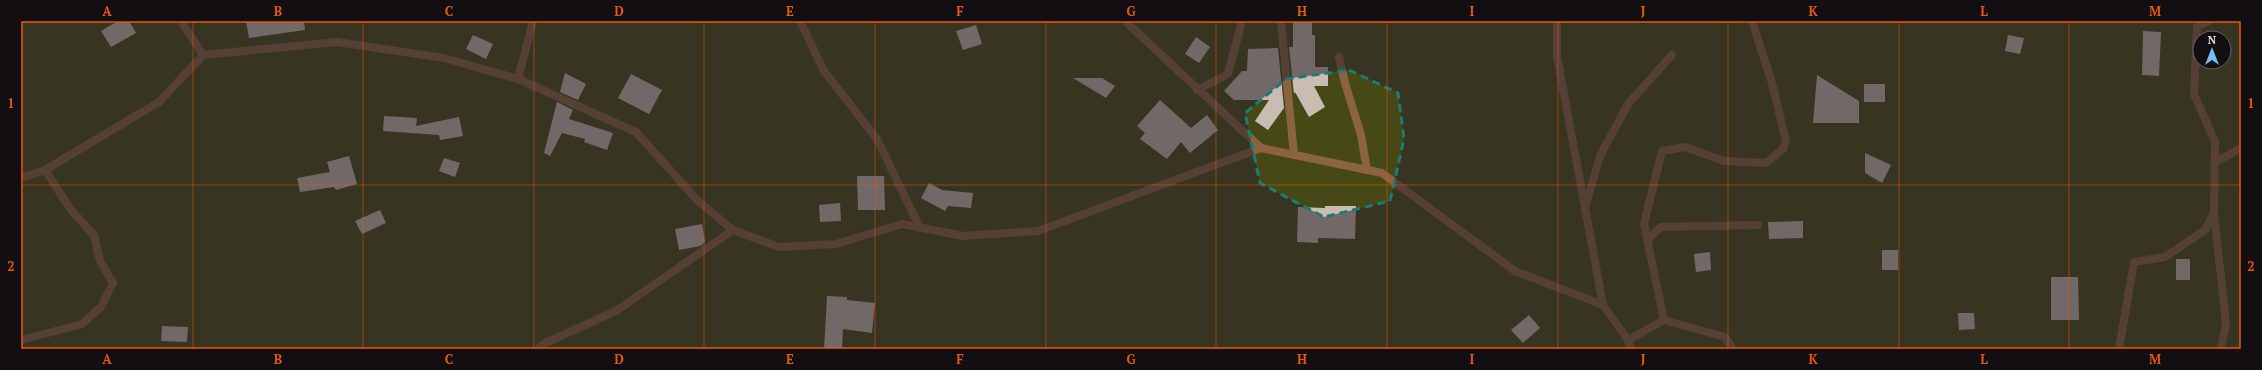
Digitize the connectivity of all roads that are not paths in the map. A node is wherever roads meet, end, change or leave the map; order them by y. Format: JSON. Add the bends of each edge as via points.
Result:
{"nodes":[{"id":1,"x":181,"y":21,"type":"edge"},
{"id":2,"x":533,"y":21,"type":"edge"},
{"id":3,"x":800,"y":21,"type":"edge"},
{"id":4,"x":1125,"y":21,"type":"edge"},
{"id":5,"x":1242,"y":21,"type":"edge"},
{"id":6,"x":1281,"y":21,"type":"edge"},
{"id":7,"x":1557,"y":21,"type":"edge"},
{"id":8,"x":1752,"y":21,"type":"edge"},
{"id":9,"x":2209,"y":21,"type":"edge"},
{"id":10,"x":204,"y":55,"type":"junction"},
{"id":11,"x":1672,"y":55,"type":"dead end"},
{"id":12,"x":1339,"y":57,"type":"dead end"},
{"id":13,"x":518,"y":79,"type":"junction"},
{"id":14,"x":1198,"y":90,"type":"junction"},
{"id":15,"x":1261,"y":148,"type":"junction"},
{"id":16,"x":2241,"y":148,"type":"edge"},
{"id":17,"x":1294,"y":155,"type":"junction"},
{"id":18,"x":2214,"y":163,"type":"junction"},
{"id":19,"x":45,"y":170,"type":"junction"},
{"id":20,"x":1367,"y":170,"type":"junction"},
{"id":21,"x":21,"y":178,"type":"edge"},
{"id":22,"x":1585,"y":208,"type":"junction"},
{"id":23,"x":2214,"y":213,"type":"junction"},
{"id":24,"x":1758,"y":225,"type":"dead end"},
{"id":25,"x":920,"y":228,"type":"junction"},
{"id":26,"x":733,"y":230,"type":"junction"},
{"id":27,"x":1648,"y":240,"type":"junction"},
{"id":28,"x":1604,"y":305,"type":"junction"},
{"id":29,"x":1664,"y":320,"type":"junction"},
{"id":30,"x":21,"y":340,"type":"edge"},
{"id":31,"x":1628,"y":340,"type":"junction"},
{"id":32,"x":538,"y":349,"type":"edge"},
{"id":33,"x":1631,"y":349,"type":"edge"},
{"id":34,"x":1733,"y":349,"type":"edge"},
{"id":35,"x":2119,"y":349,"type":"edge"},
{"id":36,"x":2221,"y":349,"type":"edge"}],
"edges":[{"from":1,"to":10,"type":"street"},
{"from":2,"to":13,"type":"street"},
{"from":3,"to":25,"type":"street","via":[[824,71],[877,139]]},
{"from":4,"to":14,"type":"street"},
{"from":5,"to":14,"type":"street","via":[[1228,74]]},
{"from":6,"to":17,"type":"street"},
{"from":7,"to":22,"type":"street","via":[[1557,56]]},
{"from":8,"to":27,"type":"street","via":[[1772,83],[1786,141],[1782,149],[1766,163],[1724,161],[1685,147],[1662,151],[1644,224]]},
{"from":9,"to":18,"type":"street","via":[[2197,26],[2194,94],[2215,142]]},
{"from":10,"to":13,"type":"street","via":[[337,42],[444,58]]},
{"from":10,"to":19,"type":"street","via":[[160,102]]},
{"from":11,"to":22,"type":"street","via":[[1628,104],[1600,156]]},
{"from":12,"to":20,"type":"street","via":[[1361,135]]},
{"from":13,"to":26,"type":"street","via":[[636,132],[698,201]]},
{"from":14,"to":15,"type":"street"},
{"from":15,"to":17,"type":"street"},
{"from":15,"to":25,"type":"street","via":[[1038,232],[963,236]]},
{"from":16,"to":18,"type":"street"},
{"from":17,"to":20,"type":"street"},
{"from":18,"to":23,"type":"street"},
{"from":19,"to":21,"type":"street"},
{"from":19,"to":30,"type":"street","via":[[71,210],[94,235],[100,261],[113,283],[102,307],[82,324]]},
{"from":20,"to":28,"type":"street","via":[[1382,173],[1515,271]]},
{"from":22,"to":28,"type":"street"},
{"from":23,"to":35,"type":"street","via":[[2205,230],[2165,257],[2134,262]]},
{"from":23,"to":36,"type":"street","via":[[2226,324]]},
{"from":24,"to":27,"type":"street","via":[[1662,227]]},
{"from":25,"to":26,"type":"street","via":[[902,224],[836,244],[779,247]]},
{"from":26,"to":32,"type":"street","via":[[616,311],[545,343]]},
{"from":27,"to":29,"type":"street"},
{"from":28,"to":31,"type":"street"},
{"from":29,"to":31,"type":"street"},
{"from":29,"to":34,"type":"street","via":[[1725,337]]},
{"from":31,"to":33,"type":"street"}]}
